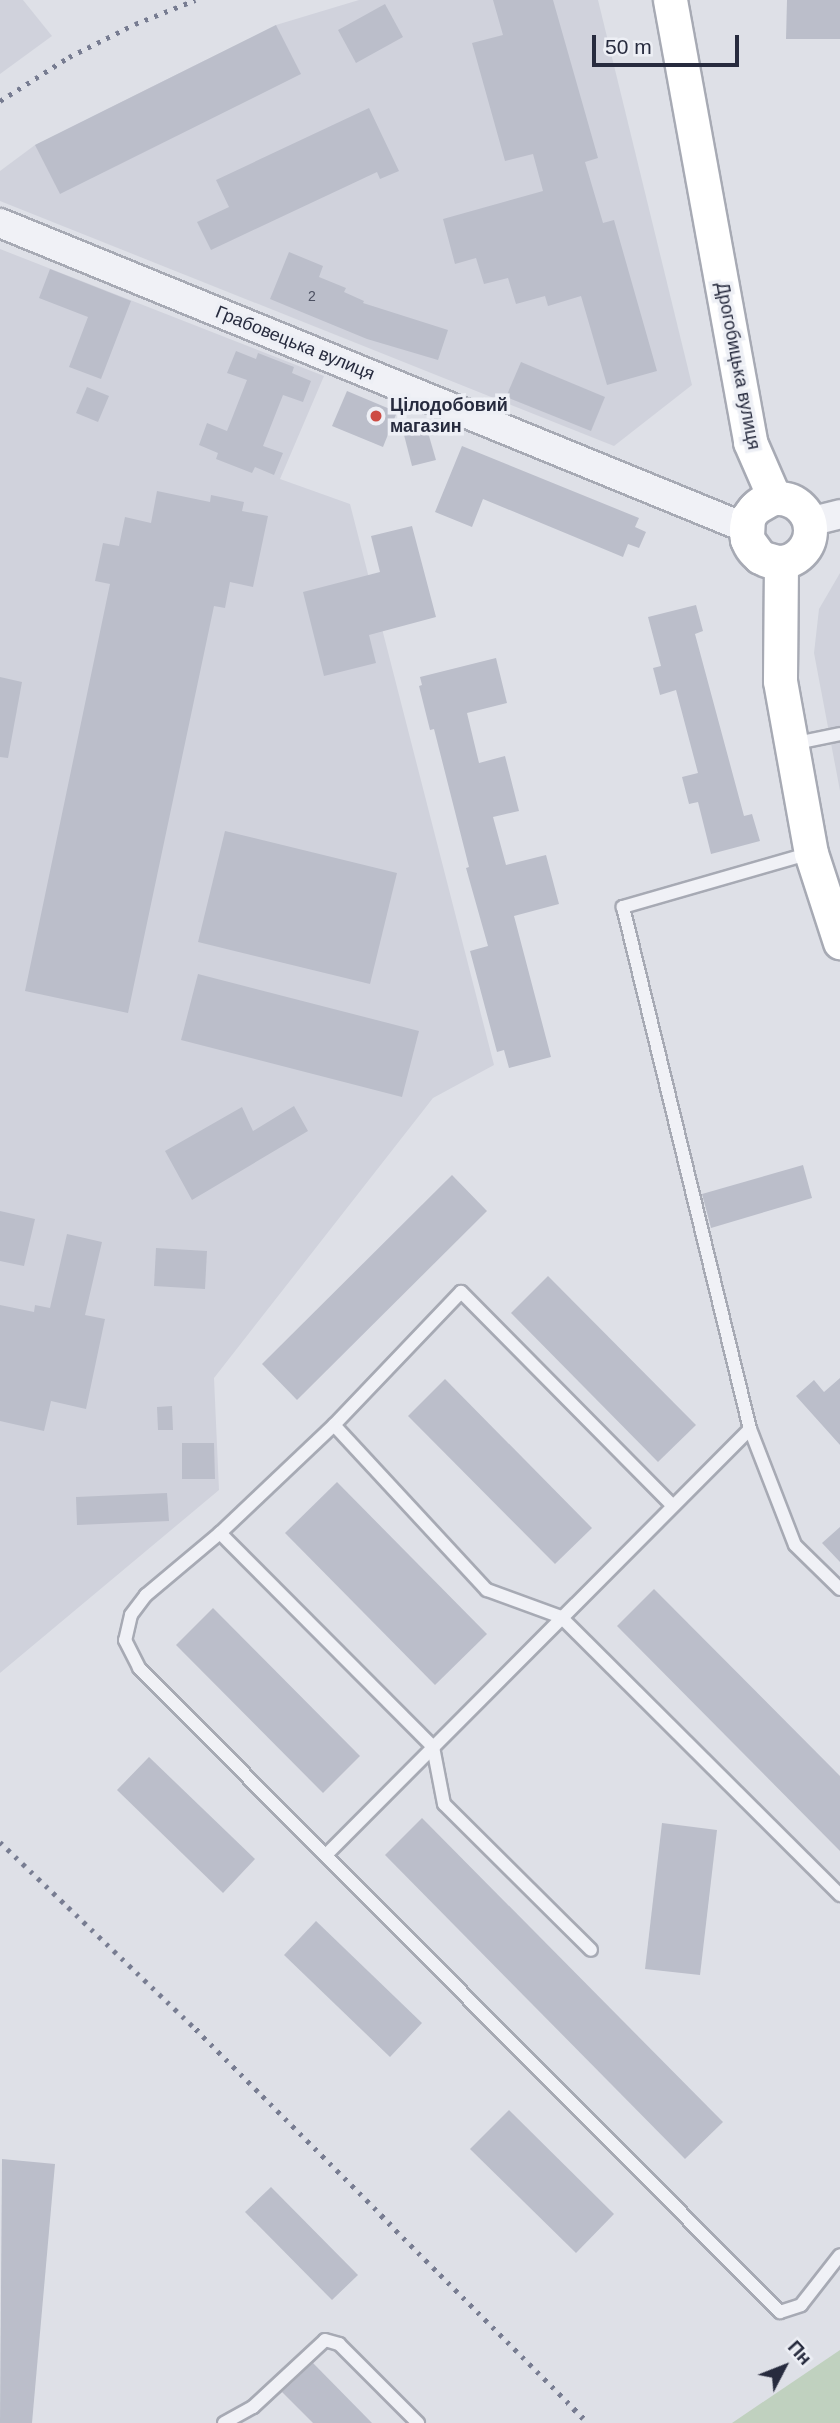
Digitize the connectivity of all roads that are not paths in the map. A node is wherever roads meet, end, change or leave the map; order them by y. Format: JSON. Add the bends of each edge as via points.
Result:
{"nodes":[{"id":1,"x":670,"y":0,"type":"edge"},
{"id":2,"x":0,"y":222,"type":"edge"},
{"id":3,"x":774,"y":497,"type":"junction"},
{"id":4,"x":825,"y":518,"type":"edge"},
{"id":5,"x":746,"y":528,"type":"junction"},
{"id":6,"x":781,"y":563,"type":"junction"},
{"id":7,"x":840,"y":733,"type":"edge"},
{"id":8,"x":792,"y":744,"type":"junction"},
{"id":9,"x":811,"y":853,"type":"junction"},
{"id":10,"x":840,"y":942,"type":"edge"},
{"id":11,"x":334,"y":1425,"type":"junction"},
{"id":12,"x":750,"y":1429,"type":"junction"},
{"id":13,"x":672,"y":1505,"type":"junction"},
{"id":14,"x":220,"y":1532,"type":"junction"},
{"id":15,"x":840,"y":1589,"type":"edge"},
{"id":16,"x":561,"y":1617,"type":"junction"},
{"id":17,"x":433,"y":1747,"type":"junction"},
{"id":18,"x":326,"y":1855,"type":"junction"},
{"id":19,"x":840,"y":1895,"type":"edge"},
{"id":20,"x":591,"y":1950,"type":"dead end"},
{"id":21,"x":840,"y":2255,"type":"edge"},
{"id":22,"x":224,"y":2423,"type":"edge"},
{"id":23,"x":418,"y":2423,"type":"edge"}],
"edges":[{"from":1,"to":3,"type":"main road","name":"Дрогобицька вулиця","via":[[750,442]]},
{"from":2,"to":5,"type":"street","name":"Грабовецька вулиця"},
{"from":3,"to":4,"type":"main road"},
{"from":3,"to":5,"type":"main road","via":[[755,508]]},
{"from":4,"to":6,"type":"main road","via":[[801,553]]},
{"from":5,"to":6,"type":"main road","via":[[747,539],[760,557]]},
{"from":6,"to":8,"type":"main road","via":[[780,681]]},
{"from":7,"to":8,"type":"lane"},
{"from":8,"to":9,"type":"main road"},
{"from":9,"to":10,"type":"main road"},
{"from":9,"to":12,"type":"lane","via":[[623,907]]},
{"from":11,"to":13,"type":"lane","via":[[461,1292]]},
{"from":11,"to":14,"type":"lane"},
{"from":11,"to":16,"type":"lane","via":[[487,1590]]},
{"from":12,"to":13,"type":"lane"},
{"from":12,"to":15,"type":"lane","via":[[795,1545]]},
{"from":13,"to":16,"type":"lane"},
{"from":14,"to":17,"type":"lane"},
{"from":14,"to":18,"type":"lane","via":[[146,1595],[131,1615],[125,1640],[139,1668]]},
{"from":16,"to":17,"type":"lane"},
{"from":16,"to":19,"type":"lane"},
{"from":17,"to":18,"type":"lane"},
{"from":17,"to":20,"type":"lane","via":[[444,1804]]},
{"from":18,"to":21,"type":"lane","via":[[780,2312],[801,2305]]},
{"from":22,"to":23,"type":"lane","via":[[253,2407],[325,2340],[339,2344]]}]}
